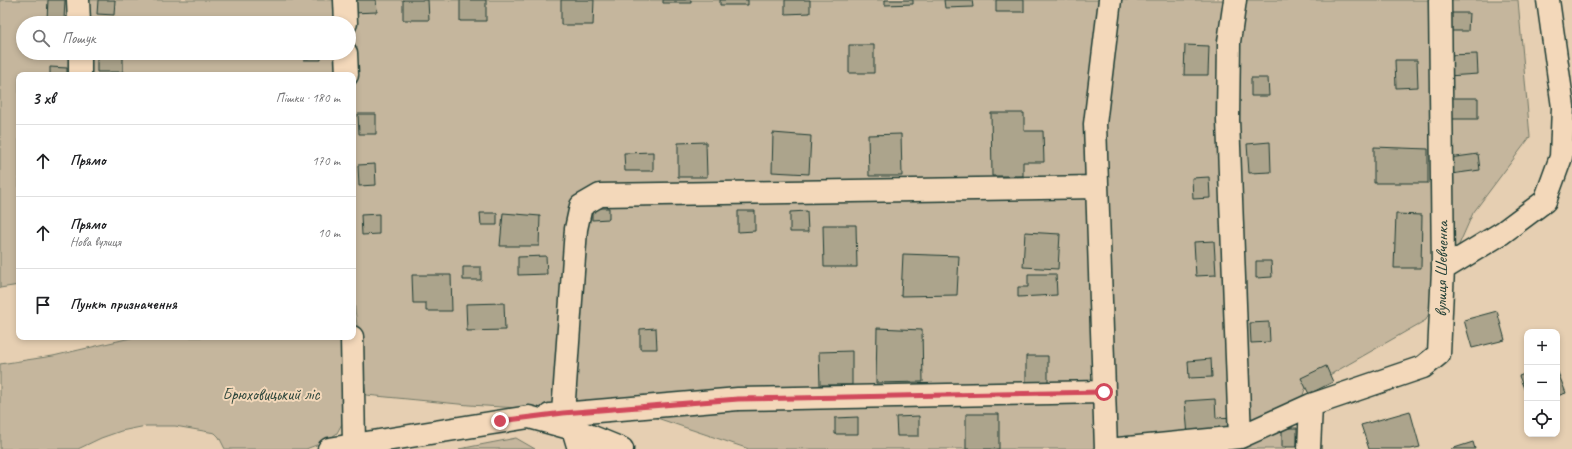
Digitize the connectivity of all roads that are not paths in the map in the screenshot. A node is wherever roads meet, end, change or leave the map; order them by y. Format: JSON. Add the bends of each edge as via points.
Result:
{"nodes":[{"id":1,"x":78,"y":0,"type":"edge"},
{"id":2,"x":345,"y":0,"type":"edge"},
{"id":3,"x":1110,"y":0,"type":"edge"},
{"id":4,"x":1235,"y":0,"type":"edge"},
{"id":5,"x":1440,"y":0,"type":"edge"},
{"id":6,"x":1548,"y":0,"type":"edge"},
{"id":7,"x":79,"y":16,"type":"edge"},
{"id":8,"x":346,"y":16,"type":"edge"},
{"id":9,"x":80,"y":60,"type":"edge"},
{"id":10,"x":346,"y":60,"type":"edge"},
{"id":11,"x":80,"y":72,"type":"edge"},
{"id":12,"x":347,"y":72,"type":"edge"},
{"id":13,"x":1097,"y":187,"type":"junction"},
{"id":14,"x":1443,"y":269,"type":"junction"},
{"id":15,"x":352,"y":340,"type":"edge"},
{"id":16,"x":1104,"y":392,"type":"junction"},
{"id":17,"x":1311,"y":405,"type":"junction"},
{"id":18,"x":572,"y":430,"type":"edge"},
{"id":19,"x":1240,"y":437,"type":"junction"},
{"id":20,"x":354,"y":444,"type":"junction"},
{"id":21,"x":329,"y":449,"type":"edge"},
{"id":22,"x":622,"y":449,"type":"edge"},
{"id":23,"x":1106,"y":449,"type":"edge"},
{"id":24,"x":1118,"y":449,"type":"edge"},
{"id":25,"x":1309,"y":449,"type":"edge"}],
"edges":[{"from":1,"to":7,"type":"street"},
{"from":2,"to":8,"type":"street"},
{"from":3,"to":13,"type":"street","via":[[1095,124]]},
{"from":4,"to":19,"type":"street","via":[[1229,42],[1228,120]]},
{"from":5,"to":14,"type":"street","name":"вулиця Шевченка"},
{"from":6,"to":14,"type":"street","via":[[1563,108],[1561,157],[1545,201],[1502,233]]},
{"from":9,"to":11,"type":"street"},
{"from":10,"to":12,"type":"street"},
{"from":13,"to":16,"type":"street"},
{"from":13,"to":18,"type":"street","via":[[600,195],[582,206],[576,229]]},
{"from":14,"to":17,"type":"street","name":"вулиця Шевченка","via":[[1440,354],[1423,367]]},
{"from":15,"to":20,"type":"street"},
{"from":16,"to":18,"type":"street","via":[[738,399]]},
{"from":16,"to":23,"type":"street"},
{"from":17,"to":19,"type":"street"},
{"from":17,"to":25,"type":"street"},
{"from":18,"to":20,"type":"street","via":[[529,418]]},
{"from":18,"to":22,"type":"street"},
{"from":19,"to":24,"type":"street"},
{"from":20,"to":21,"type":"street"}]}
